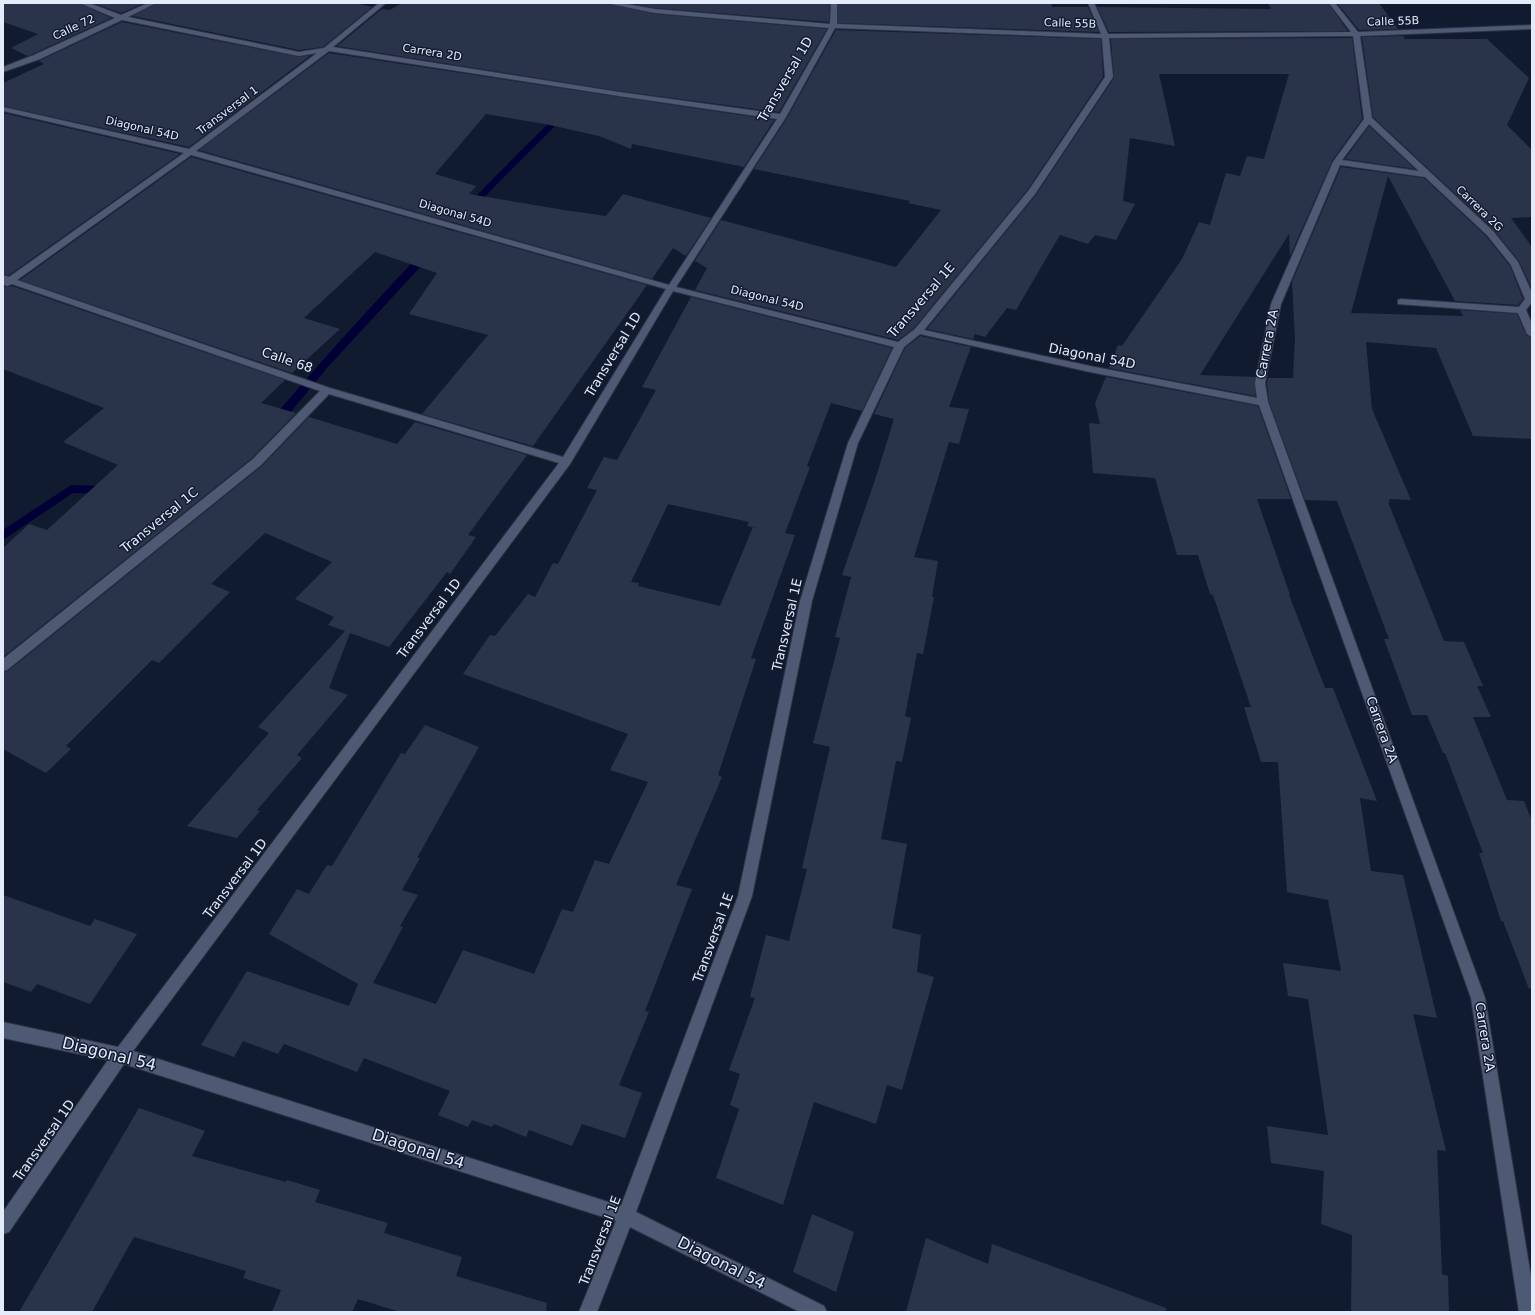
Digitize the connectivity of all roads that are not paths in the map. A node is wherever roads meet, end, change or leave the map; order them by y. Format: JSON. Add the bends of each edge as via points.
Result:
{"nodes":[{"id":1,"x":83,"y":3,"type":"edge"},
{"id":2,"x":153,"y":3,"type":"edge"},
{"id":3,"x":383,"y":3,"type":"edge"},
{"id":4,"x":609,"y":3,"type":"edge"},
{"id":5,"x":834,"y":3,"type":"edge"},
{"id":6,"x":1090,"y":3,"type":"edge"},
{"id":7,"x":1332,"y":3,"type":"edge"},
{"id":8,"x":121,"y":18,"type":"junction"},
{"id":9,"x":833,"y":26,"type":"junction"},
{"id":10,"x":1532,"y":27,"type":"edge"},
{"id":11,"x":1356,"y":34,"type":"junction"},
{"id":12,"x":1105,"y":36,"type":"junction"},
{"id":13,"x":329,"y":48,"type":"junction"},
{"id":14,"x":3,"y":70,"type":"edge"},
{"id":15,"x":3,"y":109,"type":"edge"},
{"id":16,"x":782,"y":117,"type":"junction"},
{"id":17,"x":1368,"y":120,"type":"junction"},
{"id":18,"x":190,"y":152,"type":"junction"},
{"id":19,"x":1337,"y":162,"type":"junction"},
{"id":20,"x":1428,"y":175,"type":"junction"},
{"id":21,"x":7,"y":279,"type":"edge"},
{"id":22,"x":3,"y":286,"type":"edge"},
{"id":23,"x":671,"y":288,"type":"junction"},
{"id":24,"x":1531,"y":299,"type":"edge"},
{"id":25,"x":1401,"y":302,"type":"dead end"},
{"id":26,"x":1521,"y":310,"type":"junction"},
{"id":27,"x":918,"y":331,"type":"junction"},
{"id":28,"x":1532,"y":334,"type":"edge"},
{"id":29,"x":900,"y":345,"type":"junction"},
{"id":30,"x":322,"y":388,"type":"junction"},
{"id":31,"x":1263,"y":402,"type":"junction"},
{"id":32,"x":566,"y":460,"type":"junction"},
{"id":33,"x":3,"y":666,"type":"edge"},
{"id":34,"x":3,"y":1030,"type":"edge"},
{"id":35,"x":121,"y":1055,"type":"junction"},
{"id":36,"x":626,"y":1216,"type":"junction"},
{"id":37,"x":3,"y":1226,"type":"edge"},
{"id":38,"x":588,"y":1312,"type":"edge"},
{"id":39,"x":818,"y":1312,"type":"edge"},
{"id":40,"x":1528,"y":1312,"type":"edge"}],
"edges":[{"from":1,"to":8,"type":"street","name":"Carrera 2D"},
{"from":2,"to":8,"type":"street","name":"Calle 72"},
{"from":3,"to":13,"type":"street","name":"Transversal 1"},
{"from":4,"to":9,"type":"street","name":"Calle 55B","via":[[655,11]]},
{"from":5,"to":9,"type":"street","name":"Transversal 1D"},
{"from":6,"to":12,"type":"street","name":"Transversal 1E"},
{"from":7,"to":11,"type":"street"},
{"from":8,"to":13,"type":"street","name":"Carrera 2D","via":[[299,54]]},
{"from":8,"to":14,"type":"street","name":"Calle 72"},
{"from":9,"to":12,"type":"street","name":"Calle 55B"},
{"from":9,"to":16,"type":"street","name":"Transversal 1D"},
{"from":10,"to":11,"type":"street","name":"Calle 55B"},
{"from":11,"to":12,"type":"street","name":"Calle 55B"},
{"from":11,"to":17,"type":"street"},
{"from":12,"to":27,"type":"street","name":"Transversal 1E","via":[[1109,76],[1032,192]]},
{"from":13,"to":16,"type":"street","name":"Carrera 2D"},
{"from":13,"to":18,"type":"street","name":"Transversal 1"},
{"from":15,"to":18,"type":"street","name":"Diagonal 54D"},
{"from":16,"to":23,"type":"street","name":"Transversal 1D"},
{"from":17,"to":19,"type":"street","name":"Carrera 2A"},
{"from":17,"to":20,"type":"street","name":"Carrera 2G"},
{"from":18,"to":21,"type":"street","name":"Transversal 1"},
{"from":18,"to":23,"type":"street","name":"Diagonal 54D"},
{"from":19,"to":20,"type":"street"},
{"from":19,"to":31,"type":"street","name":"Carrera 2A","via":[[1276,304],[1260,383]]},
{"from":20,"to":24,"type":"street","name":"Carrera 2G","via":[[1490,232],[1515,264]]},
{"from":21,"to":22,"type":"street","name":"Transversal 1"},
{"from":21,"to":30,"type":"street","name":"Calle 68"},
{"from":23,"to":29,"type":"street","name":"Diagonal 54D"},
{"from":23,"to":32,"type":"street","name":"Transversal 1D"},
{"from":24,"to":26,"type":"street","name":"Carrera 2G"},
{"from":25,"to":26,"type":"street"},
{"from":26,"to":28,"type":"street"},
{"from":27,"to":29,"type":"street","name":"Transversal 1E"},
{"from":27,"to":31,"type":"street","name":"Diagonal 54D","via":[[999,351]]},
{"from":29,"to":36,"type":"street","name":"Transversal 1E","via":[[853,443],[806,601],[745,896]]},
{"from":30,"to":32,"type":"street","name":"Calle 68"},
{"from":30,"to":33,"type":"street","name":"Transversal 1C","via":[[257,462]]},
{"from":31,"to":40,"type":"street","name":"Carrera 2A","via":[[1478,998]]},
{"from":32,"to":35,"type":"street","name":"Transversal 1D"},
{"from":34,"to":35,"type":"street","name":"Diagonal 54"},
{"from":35,"to":36,"type":"street","name":"Diagonal 54"},
{"from":35,"to":37,"type":"street","name":"Transversal 1D"},
{"from":36,"to":38,"type":"street","name":"Transversal 1E"},
{"from":36,"to":39,"type":"street","name":"Diagonal 54"}]}
